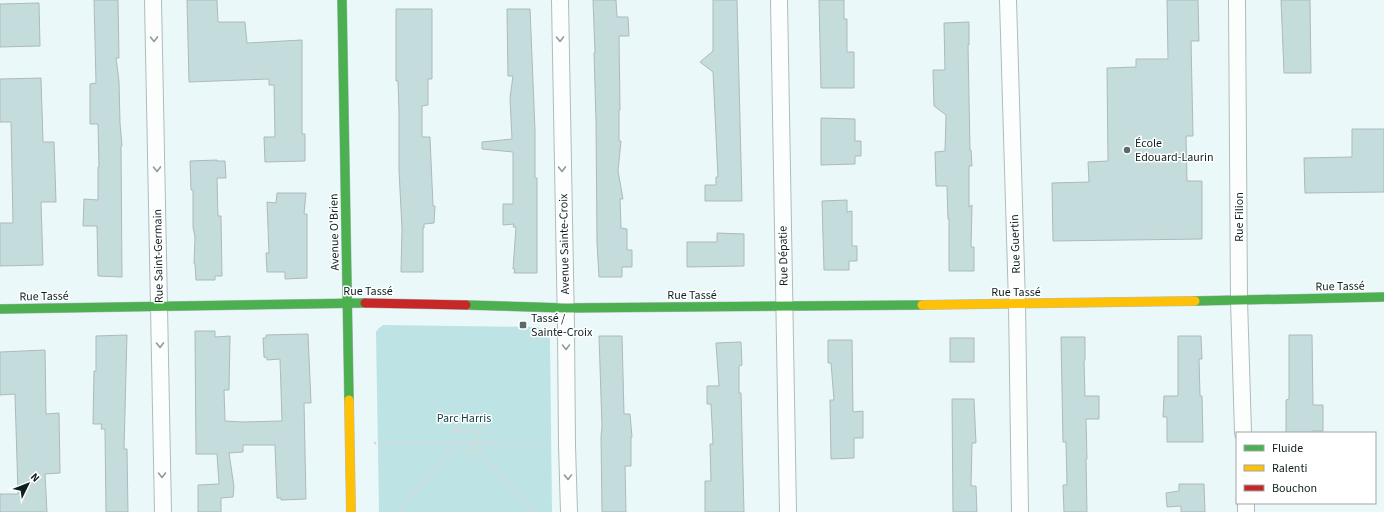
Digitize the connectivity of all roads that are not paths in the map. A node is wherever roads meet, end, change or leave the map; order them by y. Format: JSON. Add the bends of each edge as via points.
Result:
{"nodes":[{"id":1,"x":153,"y":0,"type":"edge"},
{"id":2,"x":342,"y":0,"type":"edge"},
{"id":3,"x":560,"y":0,"type":"edge"},
{"id":4,"x":779,"y":0,"type":"edge"},
{"id":5,"x":1008,"y":0,"type":"edge"},
{"id":6,"x":1238,"y":0,"type":"edge"},
{"id":7,"x":1384,"y":297,"type":"edge"},
{"id":8,"x":1239,"y":300,"type":"junction"},
{"id":9,"x":347,"y":303,"type":"junction"},
{"id":10,"x":1017,"y":304,"type":"junction"},
{"id":11,"x":159,"y":306,"type":"junction"},
{"id":12,"x":784,"y":307,"type":"junction"},
{"id":13,"x":565,"y":308,"type":"junction"},
{"id":14,"x":0,"y":309,"type":"edge"},
{"id":15,"x":1244,"y":432,"type":"edge"},
{"id":16,"x":163,"y":512,"type":"edge"},
{"id":17,"x":351,"y":512,"type":"edge"},
{"id":18,"x":569,"y":512,"type":"edge"},
{"id":19,"x":788,"y":512,"type":"edge"},
{"id":20,"x":1020,"y":512,"type":"edge"}],
"edges":[{"from":1,"to":11,"type":"street","name":"Rue Saint-Germain","one_way":true},
{"from":2,"to":9,"type":"street","name":"Avenue O'Brien"},
{"from":3,"to":13,"type":"street","name":"Avenue Sainte-Croix","one_way":true},
{"from":4,"to":12,"type":"street","name":"Rue Dépatie"},
{"from":5,"to":10,"type":"street","name":"Rue Guertin"},
{"from":6,"to":8,"type":"street","name":"Rue Filion"},
{"from":7,"to":8,"type":"street","name":"Rue Tassé"},
{"from":8,"to":10,"type":"street","name":"Rue Tassé"},
{"from":8,"to":15,"type":"street","name":"Rue Filion"},
{"from":9,"to":11,"type":"street","name":"Rue Tassé"},
{"from":9,"to":13,"type":"street","name":"Rue Tassé"},
{"from":9,"to":17,"type":"street","name":"Avenue O'Brien"},
{"from":10,"to":12,"type":"street","name":"Rue Tassé"},
{"from":10,"to":20,"type":"street","name":"Rue Guertin"},
{"from":11,"to":14,"type":"street","name":"Rue Tassé"},
{"from":11,"to":16,"type":"street","name":"Rue Saint-Germain","one_way":true},
{"from":12,"to":13,"type":"street","name":"Rue Tassé"},
{"from":12,"to":19,"type":"street","name":"Rue Dépatie"},
{"from":13,"to":18,"type":"street","name":"Avenue Sainte-Croix","one_way":true}]}
